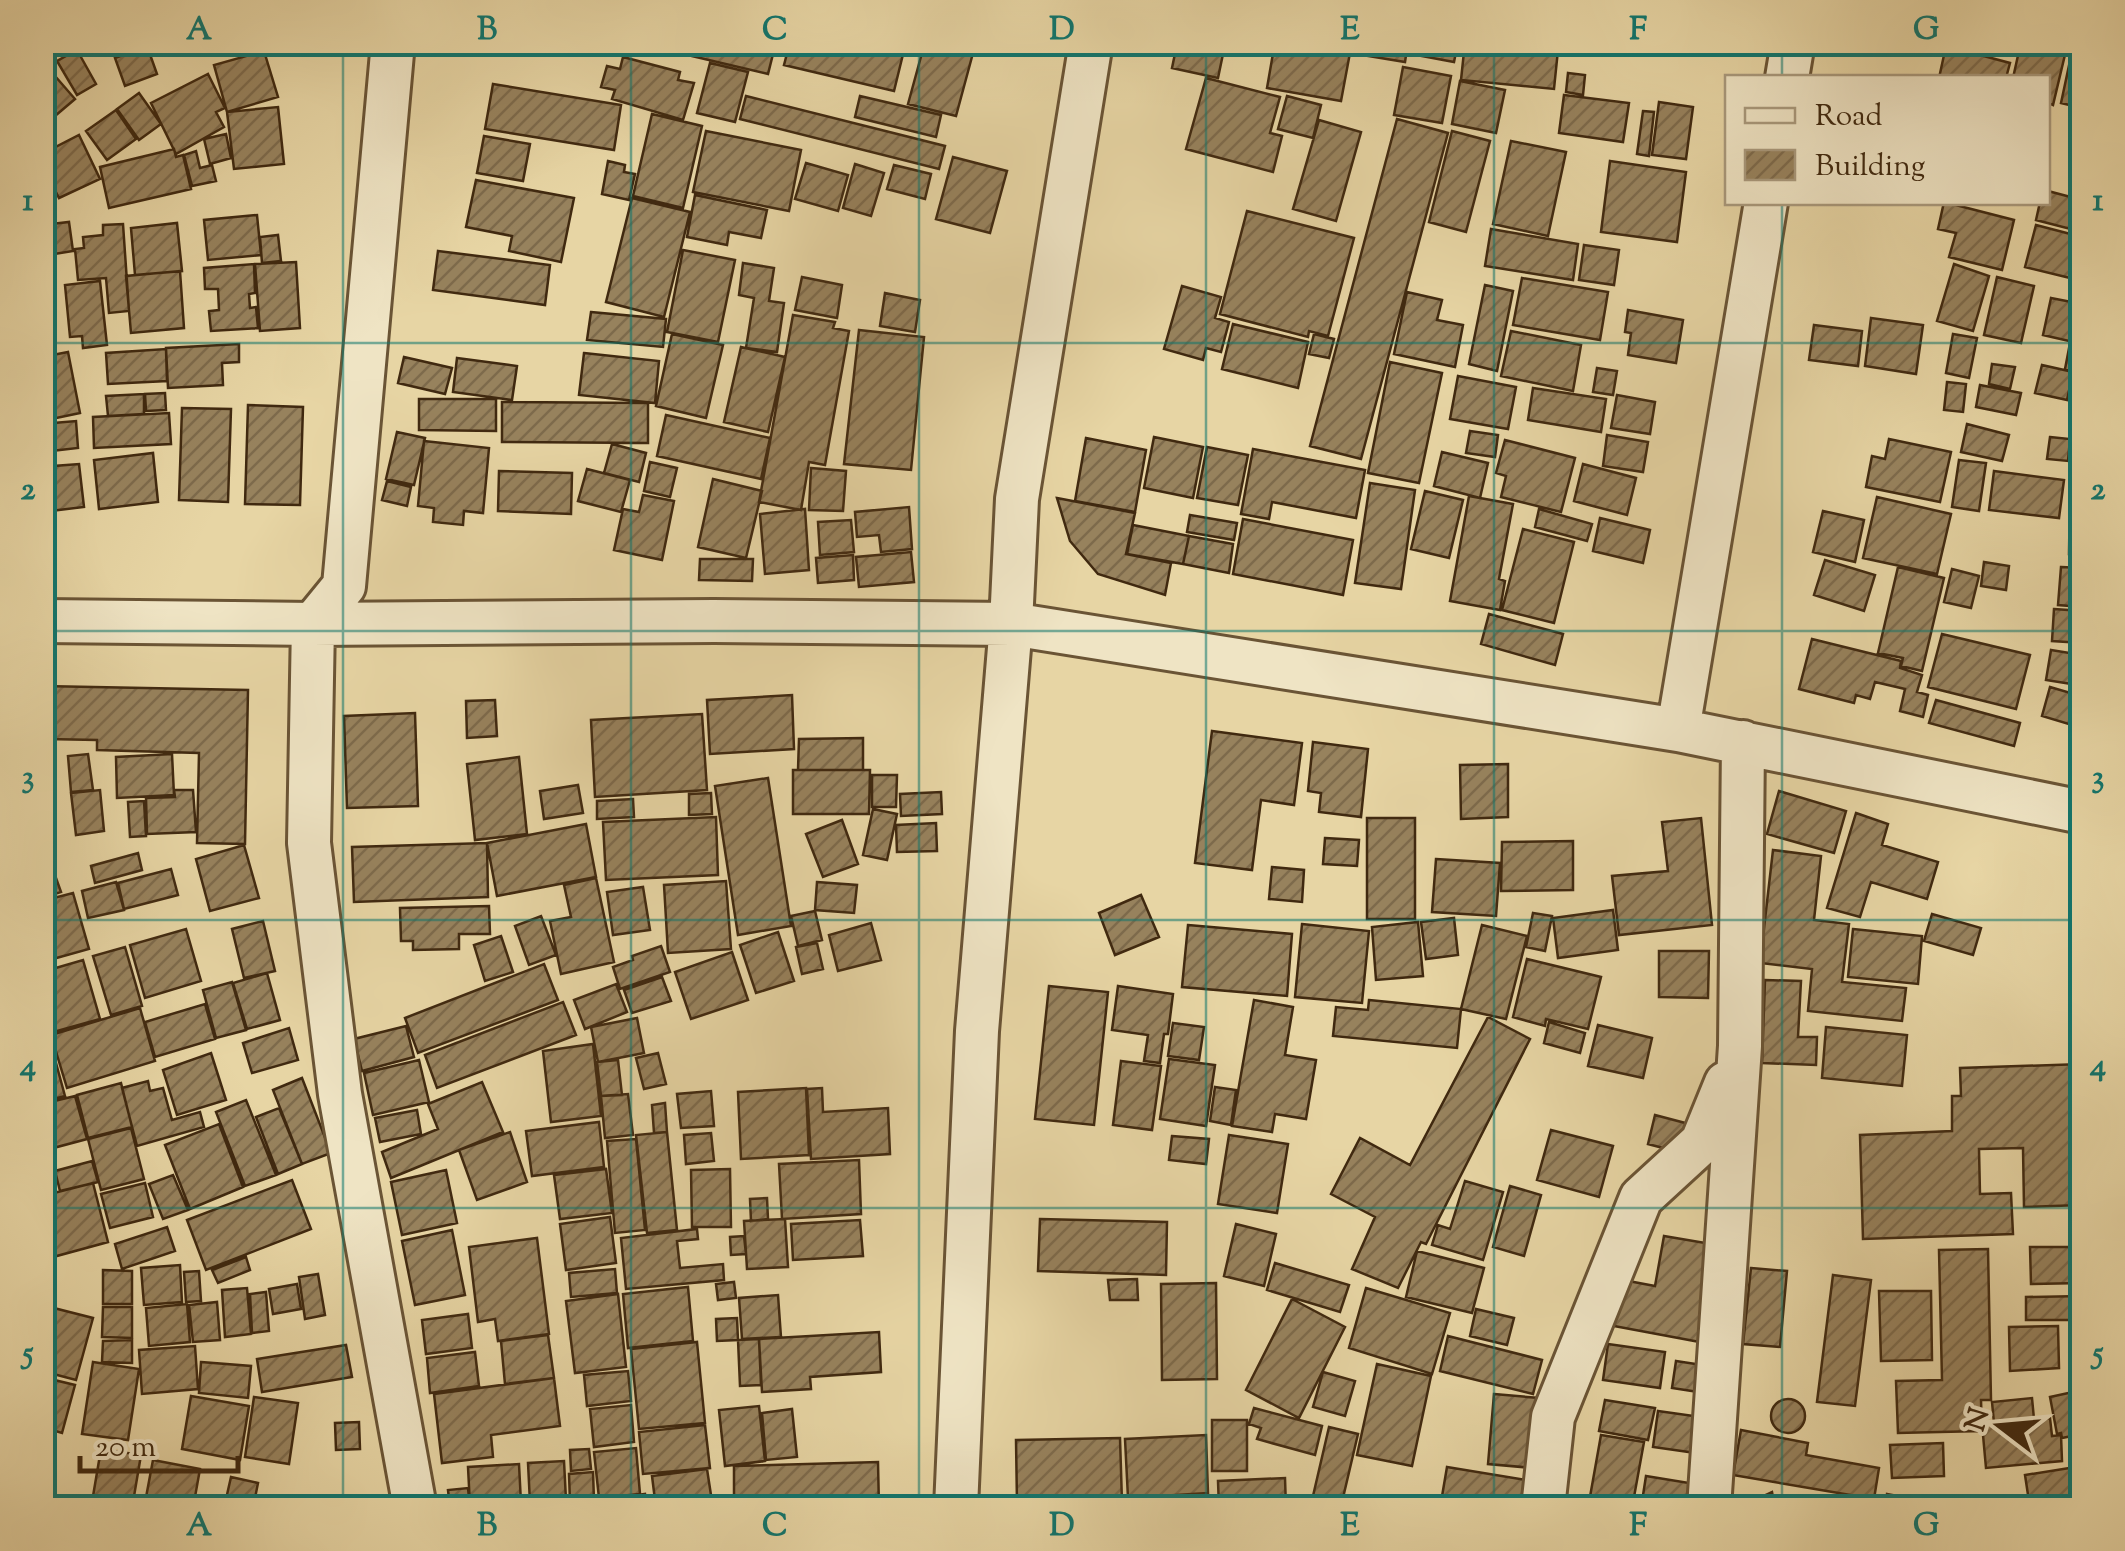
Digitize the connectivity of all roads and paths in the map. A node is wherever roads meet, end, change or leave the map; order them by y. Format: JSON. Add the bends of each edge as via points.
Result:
{"nodes":[{"id":1,"x":393,"y":42,"type":"edge"},
{"id":2,"x":1091,"y":42,"type":"edge"},
{"id":3,"x":1793,"y":42,"type":"edge"},
{"id":4,"x":1788,"y":75,"type":"edge"},
{"id":5,"x":1766,"y":205,"type":"edge"},
{"id":6,"x":42,"y":621,"type":"edge"},
{"id":7,"x":313,"y":624,"type":"junction"},
{"id":8,"x":1011,"y":624,"type":"junction"},
{"id":9,"x":1678,"y":730,"type":"junction"},
{"id":10,"x":1744,"y":742,"type":"junction"},
{"id":11,"x":2082,"y":812,"type":"edge"},
{"id":12,"x":1740,"y":1046,"type":"junction"},
{"id":13,"x":415,"y":1508,"type":"edge"},
{"id":14,"x":956,"y":1508,"type":"edge"},
{"id":15,"x":1543,"y":1508,"type":"edge"},
{"id":16,"x":1710,"y":1508,"type":"edge"}],
"edges":[{"from":1,"to":7,"type":"street","via":[[344,586]]},
{"from":2,"to":8,"type":"street","via":[[1017,499]]},
{"from":3,"to":4,"type":"street"},
{"from":5,"to":9,"type":"street"},
{"from":6,"to":7,"type":"street"},
{"from":7,"to":8,"type":"street"},
{"from":7,"to":13,"type":"street","via":[[309,844],[340,1094]]},
{"from":8,"to":9,"type":"street"},
{"from":8,"to":14,"type":"street","via":[[977,1030]]},
{"from":9,"to":10,"type":"street"},
{"from":10,"to":11,"type":"street"},
{"from":10,"to":12,"type":"street"},
{"from":12,"to":15,"type":"street","via":[[1702,1142],[1640,1198],[1553,1417]]},
{"from":12,"to":16,"type":"street"}]}
